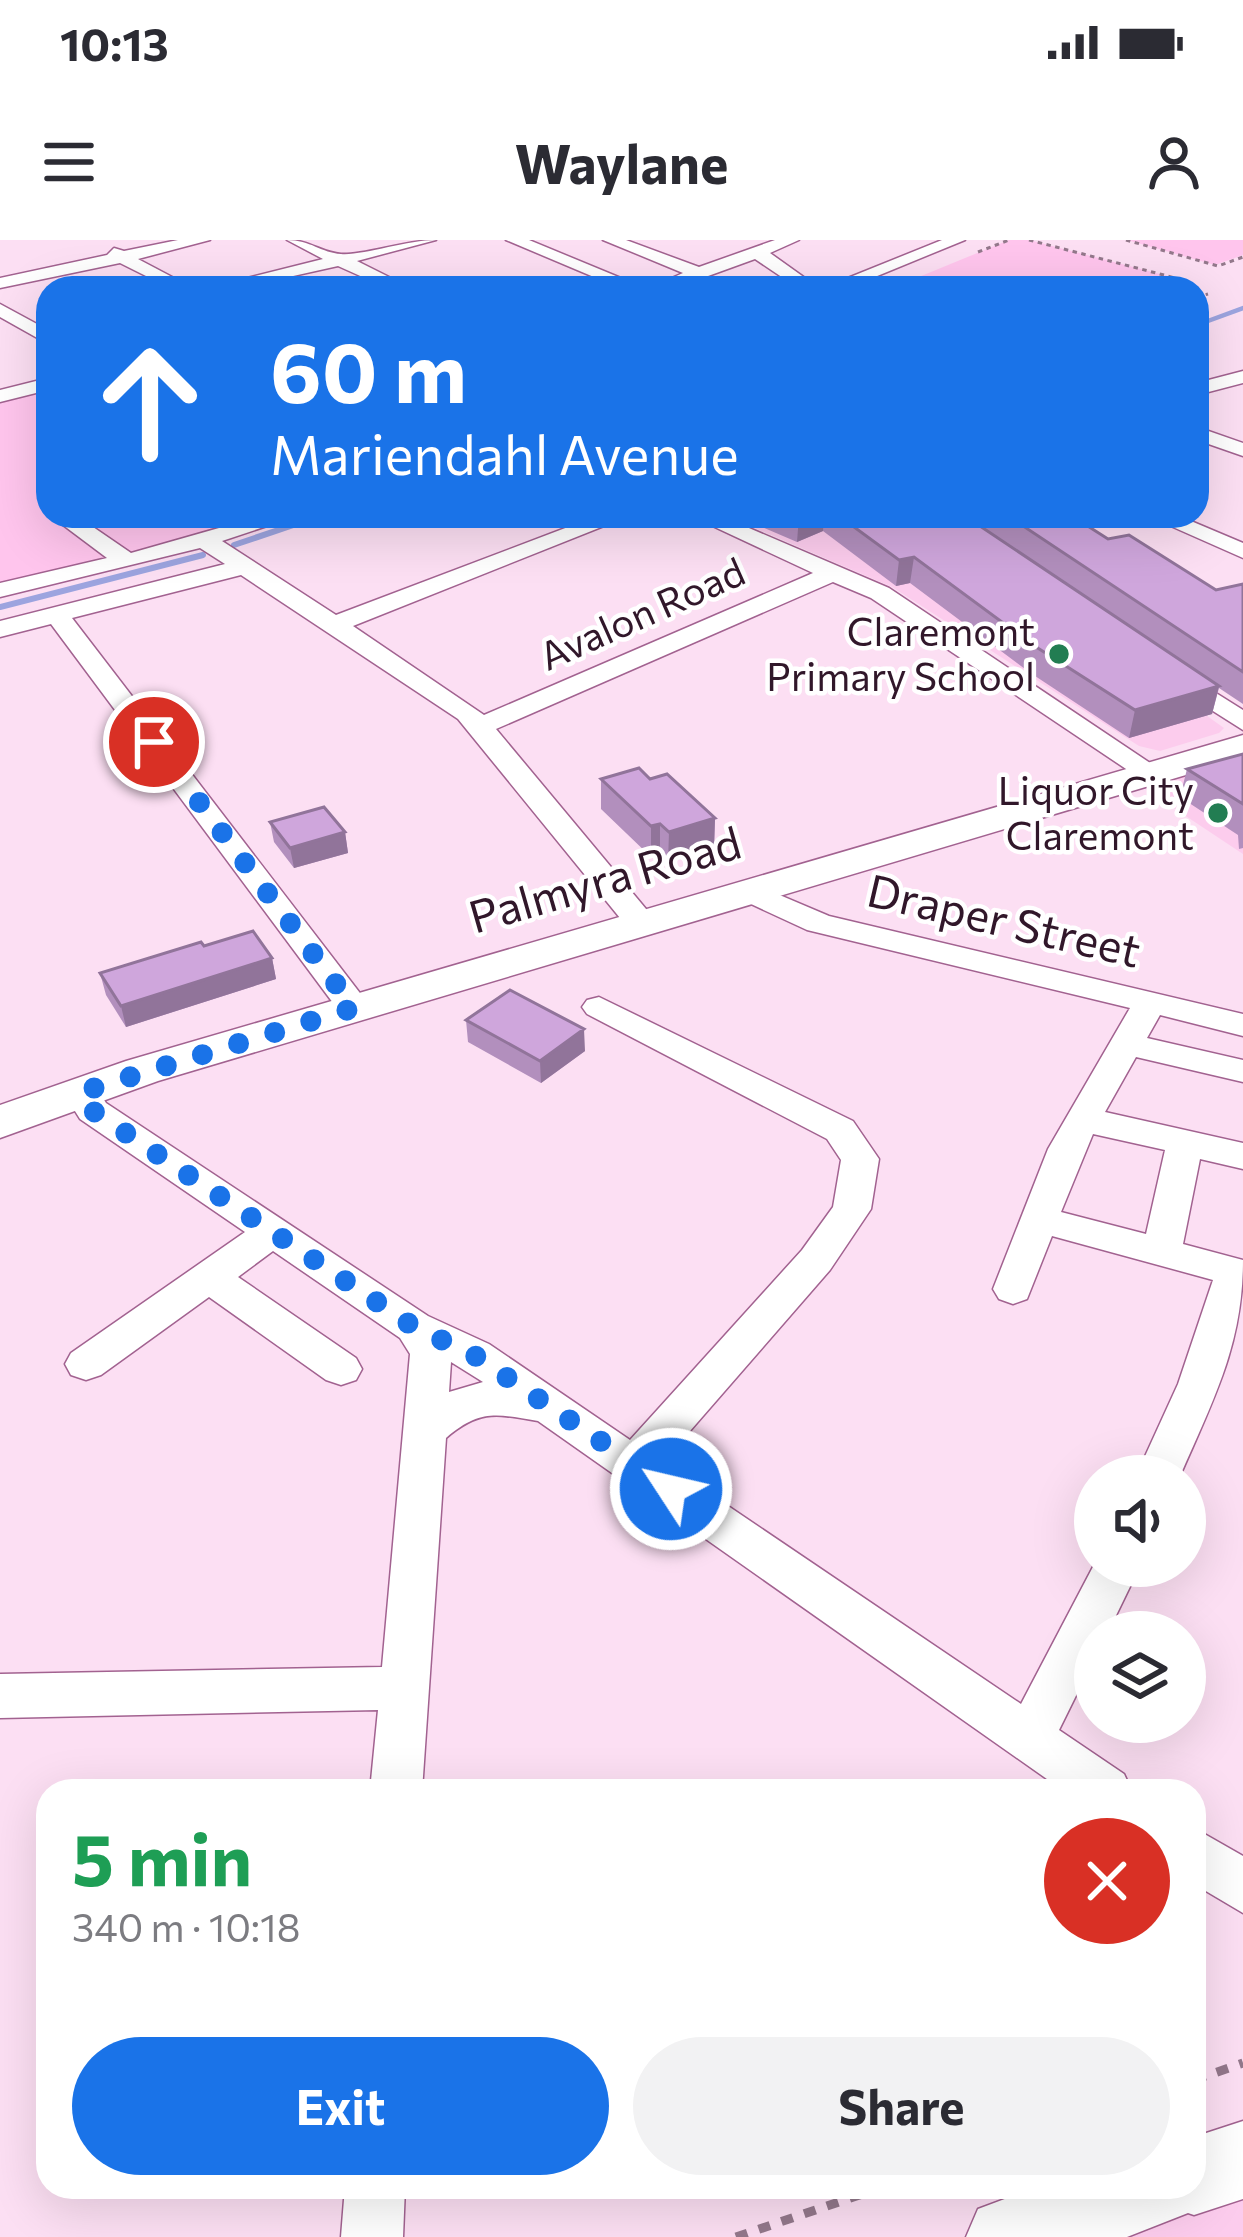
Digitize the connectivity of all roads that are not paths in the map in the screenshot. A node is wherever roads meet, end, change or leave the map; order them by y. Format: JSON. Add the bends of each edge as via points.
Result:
{"nodes":[{"id":1,"x":89,"y":240,"type":"edge"},
{"id":2,"x":202,"y":240,"type":"edge"},
{"id":3,"x":295,"y":240,"type":"edge"},
{"id":4,"x":428,"y":240,"type":"edge"},
{"id":5,"x":514,"y":240,"type":"edge"},
{"id":6,"x":611,"y":240,"type":"edge"},
{"id":7,"x":791,"y":240,"type":"edge"},
{"id":8,"x":958,"y":240,"type":"edge"},
{"id":9,"x":757,"y":253,"type":"junction"},
{"id":10,"x":122,"y":257,"type":"junction"},
{"id":11,"x":340,"y":260,"type":"junction"},
{"id":12,"x":699,"y":273,"type":"junction"},
{"id":13,"x":160,"y":276,"type":"edge"},
{"id":14,"x":269,"y":276,"type":"edge"},
{"id":15,"x":375,"y":276,"type":"edge"},
{"id":16,"x":606,"y":276,"type":"edge"},
{"id":17,"x":691,"y":276,"type":"edge"},
{"id":18,"x":792,"y":276,"type":"edge"},
{"id":19,"x":864,"y":276,"type":"edge"},
{"id":20,"x":0,"y":283,"type":"edge"},
{"id":21,"x":0,"y":309,"type":"edge"},
{"id":22,"x":36,"y":327,"type":"edge"},
{"id":23,"x":1243,"y":376,"type":"edge"},
{"id":24,"x":1209,"y":385,"type":"edge"},
{"id":25,"x":36,"y":387,"type":"edge"},
{"id":26,"x":0,"y":396,"type":"edge"},
{"id":27,"x":1209,"y":437,"type":"edge"},
{"id":28,"x":1243,"y":450,"type":"edge"},
{"id":29,"x":79,"y":528,"type":"edge"},
{"id":30,"x":248,"y":528,"type":"edge"},
{"id":31,"x":587,"y":528,"type":"edge"},
{"id":32,"x":730,"y":528,"type":"edge"},
{"id":33,"x":1188,"y":528,"type":"edge"},
{"id":34,"x":206,"y":541,"type":"junction"},
{"id":35,"x":1243,"y":551,"type":"edge"},
{"id":36,"x":127,"y":561,"type":"junction"},
{"id":37,"x":247,"y":566,"type":"junction"},
{"id":38,"x":835,"y":572,"type":"junction"},
{"id":39,"x":0,"y":590,"type":"edge"},
{"id":40,"x":57,"y":616,"type":"junction"},
{"id":41,"x":336,"y":624,"type":"junction"},
{"id":42,"x":0,"y":629,"type":"edge"},
{"id":43,"x":1154,"y":661,"type":"edge"},
{"id":44,"x":1243,"y":722,"type":"edge"},
{"id":45,"x":482,"y":726,"type":"junction"},
{"id":46,"x":1243,"y":746,"type":"edge"},
{"id":47,"x":1151,"y":773,"type":"junction"},
{"id":48,"x":749,"y":891,"type":"junction"},
{"id":49,"x":640,"y":922,"type":"junction"},
{"id":50,"x":1150,"y":1003,"type":"junction"},
{"id":51,"x":599,"y":1007,"type":"dead end"},
{"id":52,"x":354,"y":1008,"type":"junction"},
{"id":53,"x":1243,"y":1025,"type":"edge"},
{"id":54,"x":1127,"y":1044,"type":"junction"},
{"id":55,"x":1243,"y":1071,"type":"edge"},
{"id":56,"x":81,"y":1092,"type":"junction"},
{"id":57,"x":1082,"y":1119,"type":"junction"},
{"id":58,"x":0,"y":1122,"type":"edge"},
{"id":59,"x":1185,"y":1143,"type":"junction"},
{"id":60,"x":1243,"y":1156,"type":"edge"},
{"id":61,"x":1038,"y":1219,"type":"junction"},
{"id":62,"x":272,"y":1232,"type":"junction"},
{"id":63,"x":1162,"y":1252,"type":"junction"},
{"id":64,"x":1239,"y":1273,"type":"edge"},
{"id":65,"x":208,"y":1277,"type":"junction"},
{"id":66,"x":1013,"y":1289,"type":"dead end"},
{"id":67,"x":414,"y":1327,"type":"junction"},
{"id":68,"x":86,"y":1364,"type":"dead end"},
{"id":69,"x":341,"y":1369,"type":"dead end"},
{"id":70,"x":551,"y":1407,"type":"junction"},
{"id":71,"x":425,"y":1431,"type":"junction"},
{"id":72,"x":1167,"y":1455,"type":"edge"},
{"id":73,"x":635,"y":1464,"type":"junction"},
{"id":74,"x":1106,"y":1587,"type":"edge"},
{"id":75,"x":402,"y":1688,"type":"junction"},
{"id":76,"x":0,"y":1696,"type":"edge"},
{"id":77,"x":1030,"y":1737,"type":"junction"},
{"id":78,"x":397,"y":1779,"type":"edge"},
{"id":79,"x":1089,"y":1779,"type":"edge"},
{"id":80,"x":1206,"y":1862,"type":"edge"},
{"id":81,"x":1243,"y":1888,"type":"edge"},
{"id":82,"x":1243,"y":2160,"type":"edge"},
{"id":83,"x":1206,"y":2172,"type":"edge"},
{"id":84,"x":374,"y":2199,"type":"edge"},
{"id":85,"x":1122,"y":2199,"type":"edge"},
{"id":86,"x":372,"y":2237,"type":"edge"},
{"id":87,"x":1006,"y":2237,"type":"edge"}],
"edges":[{"from":1,"to":10,"type":"street"},
{"from":2,"to":10,"type":"street"},
{"from":3,"to":11,"type":"street"},
{"from":4,"to":11,"type":"street"},
{"from":5,"to":16,"type":"street"},
{"from":6,"to":12,"type":"street"},
{"from":7,"to":9,"type":"street"},
{"from":8,"to":19,"type":"street"},
{"from":9,"to":12,"type":"street"},
{"from":9,"to":18,"type":"street"},
{"from":10,"to":13,"type":"street"},
{"from":10,"to":20,"type":"street"},
{"from":11,"to":14,"type":"street"},
{"from":11,"to":15,"type":"street"},
{"from":12,"to":17,"type":"street"},
{"from":21,"to":22,"type":"street"},
{"from":23,"to":24,"type":"street"},
{"from":25,"to":26,"type":"street"},
{"from":27,"to":28,"type":"street"},
{"from":29,"to":36,"type":"street"},
{"from":30,"to":34,"type":"street"},
{"from":31,"to":41,"type":"street"},
{"from":32,"to":38,"type":"street"},
{"from":33,"to":35,"type":"street"},
{"from":34,"to":36,"type":"street"},
{"from":34,"to":37,"type":"street"},
{"from":36,"to":39,"type":"street"},
{"from":37,"to":40,"type":"street"},
{"from":37,"to":41,"type":"street"},
{"from":38,"to":45,"type":"street","name":"Avalon Road"},
{"from":38,"to":47,"type":"street","via":[[880,593]]},
{"from":40,"to":42,"type":"street"},
{"from":40,"to":52,"type":"street"},
{"from":41,"to":45,"type":"street"},
{"from":43,"to":44,"type":"street"},
{"from":45,"to":49,"type":"street"},
{"from":46,"to":47,"type":"main road","name":"Palmyra Road"},
{"from":47,"to":48,"type":"main road","name":"Palmyra Road"},
{"from":48,"to":49,"type":"main road","name":"Palmyra Road"},
{"from":48,"to":50,"type":"street","name":"Draper Street","via":[[818,923]]},
{"from":49,"to":52,"type":"main road","name":"Palmyra Road"},
{"from":50,"to":53,"type":"street","name":"Draper Street"},
{"from":50,"to":54,"type":"street"},
{"from":51,"to":73,"type":"street","via":[[840,1130],[860,1159],[852,1210],[816,1260]]},
{"from":52,"to":56,"type":"main road","name":"Palmyra Road"},
{"from":54,"to":55,"type":"street"},
{"from":54,"to":57,"type":"street"},
{"from":56,"to":58,"type":"main road","name":"Palmyra Road"},
{"from":56,"to":62,"type":"street","via":[[93,1111]]},
{"from":57,"to":59,"type":"street"},
{"from":57,"to":61,"type":"street"},
{"from":59,"to":60,"type":"street"},
{"from":59,"to":63,"type":"street"},
{"from":61,"to":63,"type":"street"},
{"from":61,"to":66,"type":"street"},
{"from":62,"to":65,"type":"street"},
{"from":62,"to":67,"type":"street"},
{"from":63,"to":64,"type":"street"},
{"from":64,"to":72,"type":"street"},
{"from":65,"to":68,"type":"street"},
{"from":65,"to":69,"type":"street"},
{"from":67,"to":70,"type":"street","via":[[474,1355]]},
{"from":67,"to":71,"type":"street","via":[[431,1353]]},
{"from":70,"to":71,"type":"street","via":[[479,1396],[456,1403]]},
{"from":70,"to":73,"type":"street"},
{"from":71,"to":75,"type":"street"},
{"from":73,"to":77,"type":"street"},
{"from":74,"to":77,"type":"street"},
{"from":75,"to":76,"type":"street"},
{"from":75,"to":78,"type":"street"},
{"from":77,"to":79,"type":"street"},
{"from":80,"to":81,"type":"street"},
{"from":82,"to":83,"type":"main road"},
{"from":84,"to":86,"type":"street"},
{"from":85,"to":87,"type":"main road"}]}
